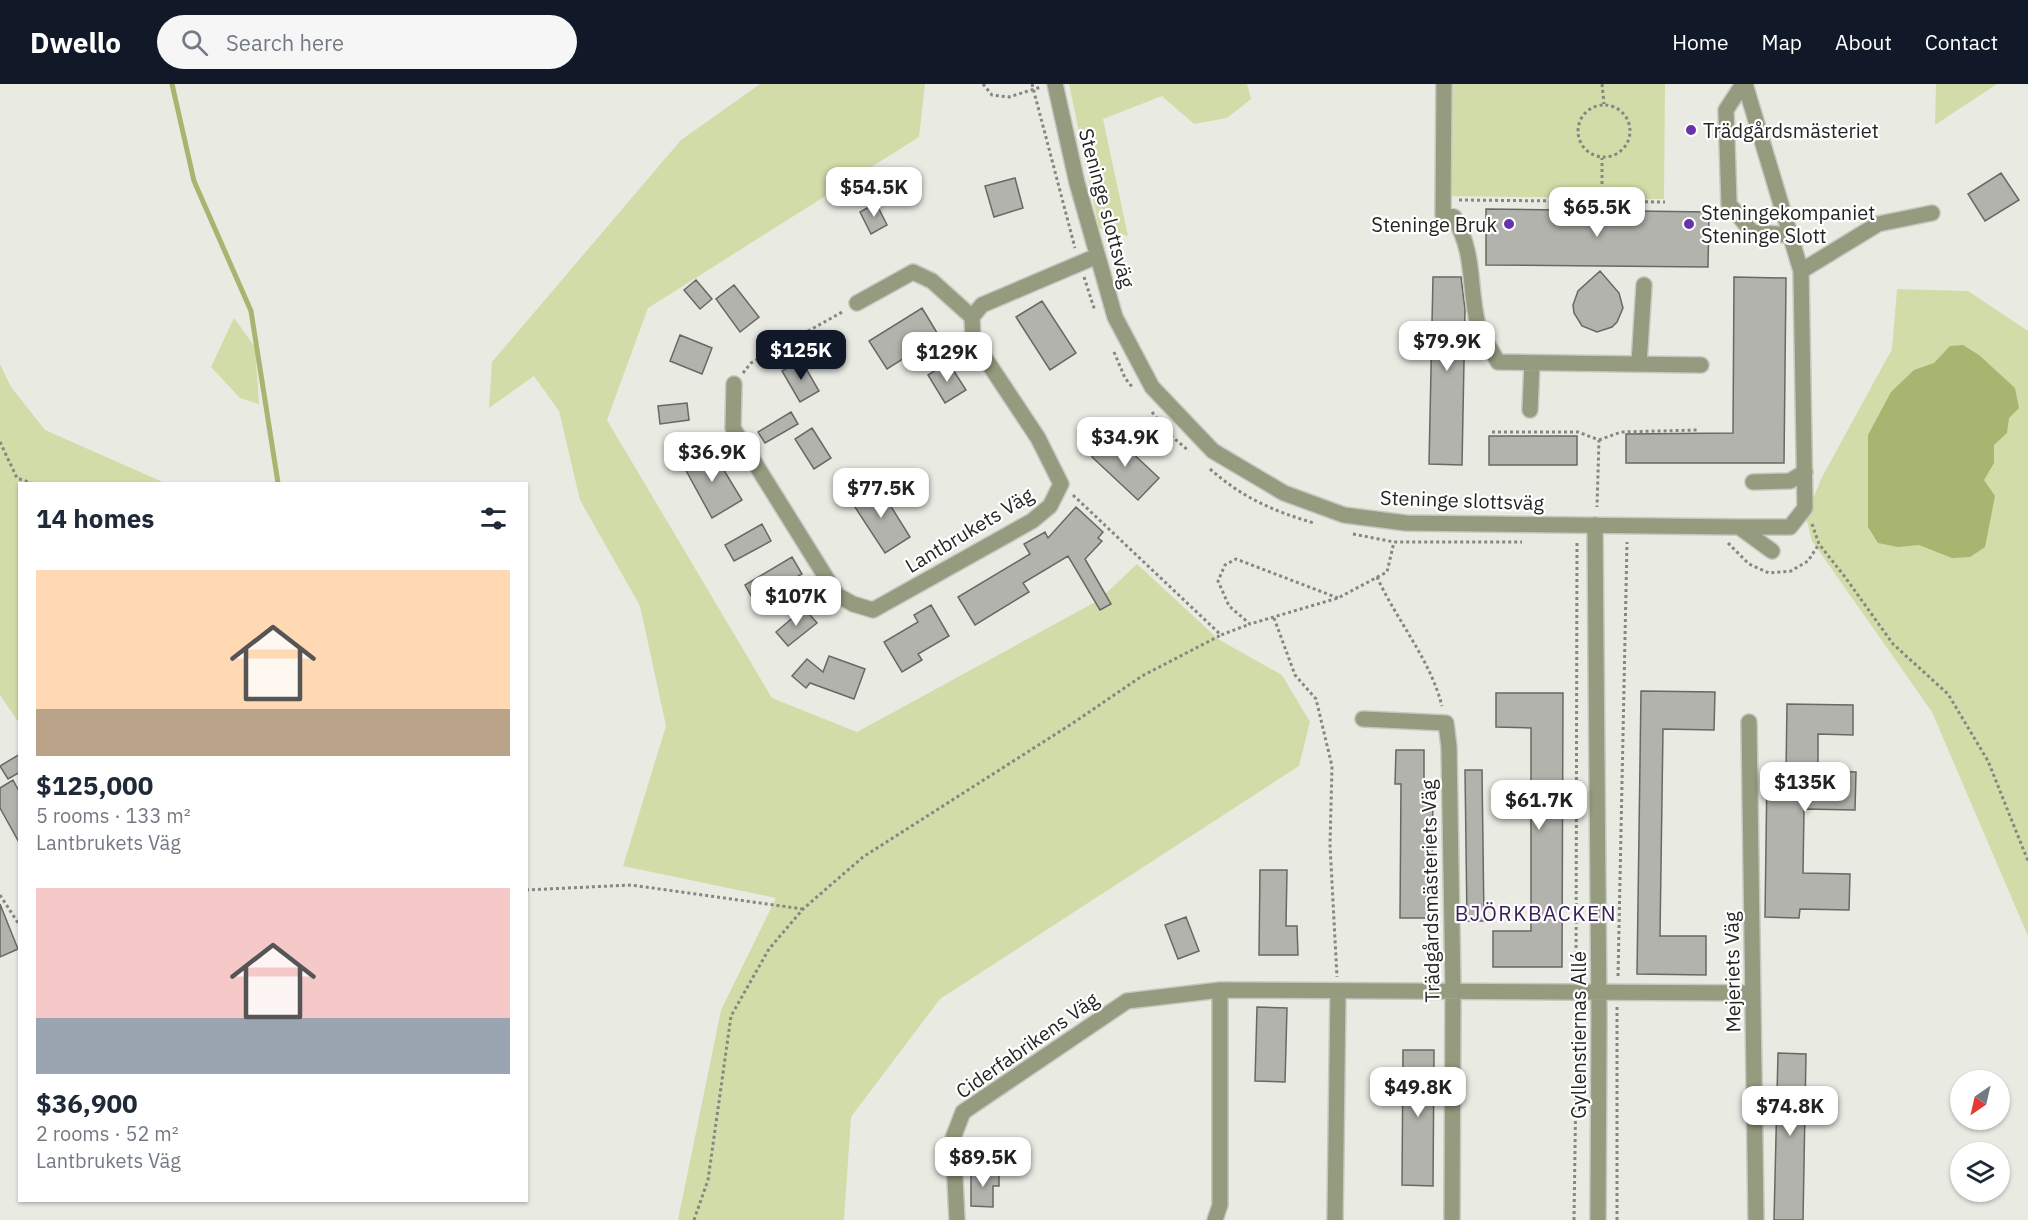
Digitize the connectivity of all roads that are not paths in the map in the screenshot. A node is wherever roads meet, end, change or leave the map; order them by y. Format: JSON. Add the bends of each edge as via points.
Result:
{"nodes":[{"id":1,"x":1055,"y":84,"type":"edge"},
{"id":2,"x":1444,"y":84,"type":"edge"},
{"id":3,"x":1744,"y":84,"type":"edge"},
{"id":4,"x":1932,"y":213,"type":"dead end"},
{"id":5,"x":1788,"y":235,"type":"junction"},
{"id":6,"x":1096,"y":256,"type":"junction"},
{"id":7,"x":1801,"y":271,"type":"junction"},
{"id":8,"x":1644,"y":285,"type":"dead end"},
{"id":9,"x":857,"y":303,"type":"road end"},
{"id":10,"x":972,"y":318,"type":"junction"},
{"id":11,"x":1532,"y":363,"type":"junction"},
{"id":12,"x":1639,"y":364,"type":"junction"},
{"id":13,"x":1701,"y":365,"type":"dead end"},
{"id":14,"x":734,"y":384,"type":"road end"},
{"id":15,"x":1530,"y":410,"type":"dead end"},
{"id":16,"x":1806,"y":472,"type":"junction"},
{"id":17,"x":1754,"y":482,"type":"dead end"},
{"id":18,"x":1739,"y":527,"type":"junction"},
{"id":19,"x":1595,"y":532,"type":"junction"},
{"id":20,"x":1772,"y":551,"type":"dead end"},
{"id":21,"x":1363,"y":719,"type":"dead end"},
{"id":22,"x":1749,"y":722,"type":"dead end"},
{"id":23,"x":1220,"y":990,"type":"junction"},
{"id":24,"x":1338,"y":991,"type":"junction"},
{"id":25,"x":1453,"y":991,"type":"junction"},
{"id":26,"x":1598,"y":992,"type":"junction"},
{"id":27,"x":1753,"y":993,"type":"junction"},
{"id":28,"x":957,"y":1220,"type":"edge"},
{"id":29,"x":1215,"y":1220,"type":"edge"},
{"id":30,"x":1335,"y":1220,"type":"edge"},
{"id":31,"x":1452,"y":1220,"type":"edge"},
{"id":32,"x":1598,"y":1220,"type":"edge"},
{"id":33,"x":1756,"y":1220,"type":"edge"}],
"edges":[{"from":1,"to":6,"type":"street","name":"Steninge slottsväg"},
{"from":2,"to":11,"type":"street","via":[[1443,215],[1454,217],[1464,235],[1479,326],[1498,362]]},
{"from":3,"to":5,"type":"street"},
{"from":3,"to":5,"type":"street","via":[[1726,110],[1729,204],[1752,232]]},
{"from":4,"to":7,"type":"street","via":[[1878,224]]},
{"from":5,"to":7,"type":"street"},
{"from":6,"to":10,"type":"street","via":[[982,305]]},
{"from":6,"to":19,"type":"street","name":"Steninge slottsväg","via":[[1115,317],[1152,387],[1213,451],[1284,493],[1344,515],[1406,523]]},
{"from":7,"to":16,"type":"street"},
{"from":8,"to":12,"type":"street"},
{"from":9,"to":10,"type":"street","via":[[913,272],[932,281]]},
{"from":10,"to":14,"type":"street","name":"Lantbrukets Väg","via":[[973,340],[1038,438],[1061,484],[1050,506],[1032,521],[873,610],[837,595],[733,428]]},
{"from":11,"to":12,"type":"street"},
{"from":11,"to":15,"type":"street"},
{"from":12,"to":13,"type":"street"},
{"from":16,"to":17,"type":"street","via":[[1790,481]]},
{"from":16,"to":18,"type":"street","name":"Steninge slottsväg","via":[[1805,508],[1790,526]]},
{"from":18,"to":19,"type":"street","name":"Steninge slottsväg"},
{"from":18,"to":20,"type":"street"},
{"from":19,"to":26,"type":"street","name":"Gyllenstiernas Allé"},
{"from":21,"to":25,"type":"street","name":"Trädgårdsmästeriets Väg","via":[[1446,723]]},
{"from":22,"to":27,"type":"street","name":"Mejeriets Väg"},
{"from":23,"to":24,"type":"street","name":"Ciderfabrikens Väg"},
{"from":23,"to":28,"type":"street","name":"Ciderfabrikens Väg","via":[[1127,1001],[963,1112],[953,1138]]},
{"from":23,"to":29,"type":"street","via":[[1220,1205]]},
{"from":24,"to":25,"type":"street","name":"Ciderfabrikens Väg"},
{"from":24,"to":30,"type":"street"},
{"from":25,"to":26,"type":"street","name":"Ciderfabrikens Väg"},
{"from":25,"to":31,"type":"street","name":"Trädgårdsmästeriets Väg"},
{"from":26,"to":27,"type":"street","name":"Ciderfabrikens Väg"},
{"from":26,"to":32,"type":"street","name":"Gyllenstiernas Allé"},
{"from":27,"to":33,"type":"street","name":"Mejeriets Väg"}]}
